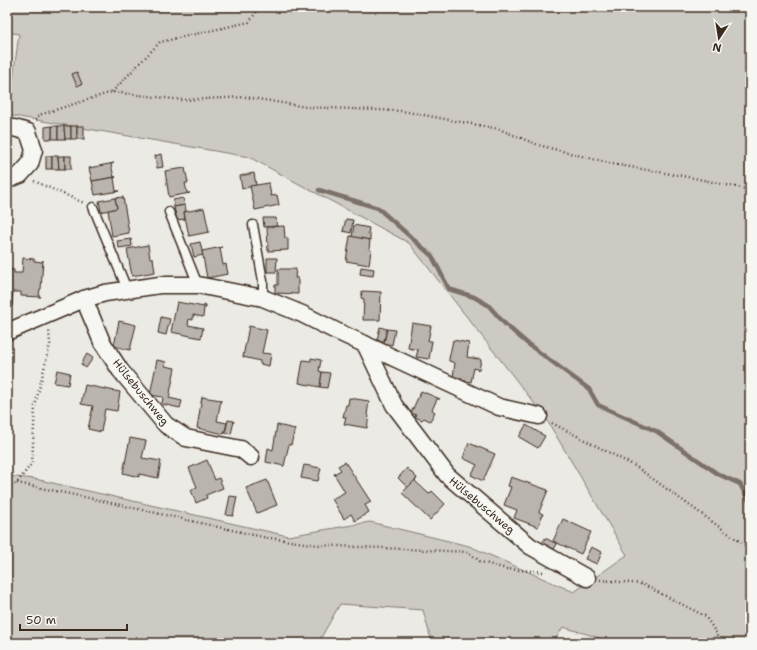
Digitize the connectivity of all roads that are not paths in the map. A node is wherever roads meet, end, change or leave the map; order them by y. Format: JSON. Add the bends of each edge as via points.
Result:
{"nodes":[{"id":1,"x":7,"y":128,"type":"edge"},
{"id":2,"x":14,"y":178,"type":"edge"},
{"id":3,"x":93,"y":207,"type":"road end"},
{"id":4,"x":169,"y":212,"type":"dead end"},
{"id":5,"x":253,"y":225,"type":"dead end"},
{"id":6,"x":198,"y":286,"type":"junction"},
{"id":7,"x":127,"y":289,"type":"junction"},
{"id":8,"x":263,"y":298,"type":"junction"},
{"id":9,"x":84,"y":299,"type":"junction"},
{"id":10,"x":7,"y":332,"type":"edge"},
{"id":11,"x":365,"y":344,"type":"junction"},
{"id":12,"x":539,"y":416,"type":"road end"},
{"id":13,"x":251,"y":457,"type":"dead end"},
{"id":14,"x":587,"y":578,"type":"road end"}],
"edges":[{"from":1,"to":2,"type":"street","via":[[28,132],[34,150],[30,164]]},
{"from":3,"to":7,"type":"lane"},
{"from":4,"to":6,"type":"lane"},
{"from":5,"to":8,"type":"lane","via":[[263,281]]},
{"from":6,"to":7,"type":"street","via":[[160,285]]},
{"from":6,"to":8,"type":"street"},
{"from":7,"to":9,"type":"street"},
{"from":8,"to":11,"type":"street"},
{"from":9,"to":10,"type":"street"},
{"from":9,"to":13,"type":"street","name":"Hülsebuschweg","via":[[102,342],[120,370],[166,425],[186,438],[241,450]]},
{"from":11,"to":12,"type":"street","via":[[499,407]]},
{"from":11,"to":14,"type":"street","name":"Hülsebuschweg","via":[[394,405],[447,475],[530,546]]}]}
